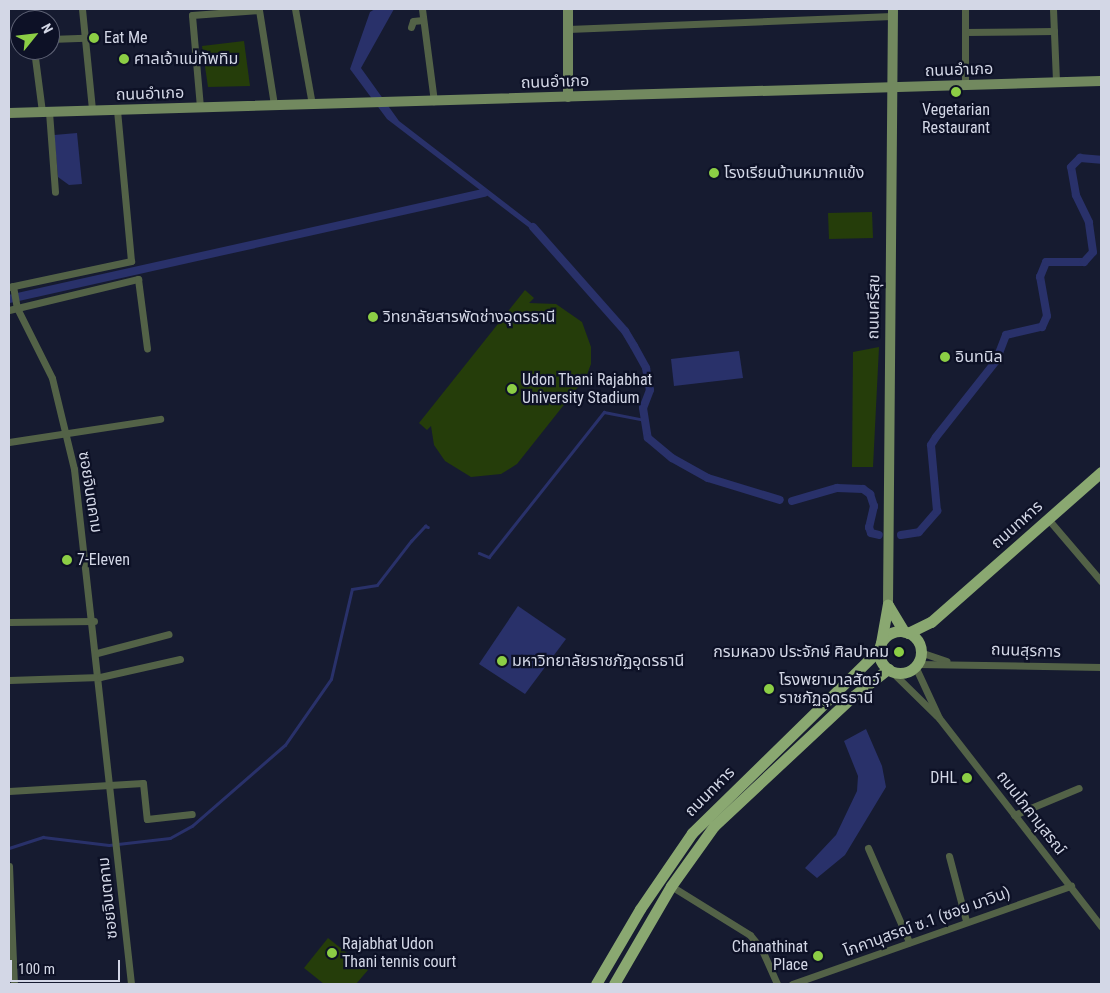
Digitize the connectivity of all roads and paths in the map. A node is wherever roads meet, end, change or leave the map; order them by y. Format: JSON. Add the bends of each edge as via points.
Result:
{"nodes":[{"id":1,"x":82,"y":9,"type":"edge"},
{"id":2,"x":295,"y":9,"type":"edge"},
{"id":3,"x":422,"y":9,"type":"edge"},
{"id":4,"x":568,"y":9,"type":"edge"},
{"id":5,"x":965,"y":9,"type":"edge"},
{"id":6,"x":1054,"y":9,"type":"edge"},
{"id":7,"x":191,"y":12,"type":"edge"},
{"id":8,"x":892,"y":12,"type":"edge"},
{"id":9,"x":423,"y":20,"type":"junction"},
{"id":10,"x":411,"y":27,"type":"dead end"},
{"id":11,"x":568,"y":29,"type":"junction"},
{"id":12,"x":1054,"y":31,"type":"junction"},
{"id":13,"x":965,"y":32,"type":"junction"},
{"id":14,"x":85,"y":38,"type":"junction"},
{"id":15,"x":60,"y":39,"type":"edge"},
{"id":16,"x":36,"y":60,"type":"edge"},
{"id":17,"x":1101,"y":81,"type":"edge"},
{"id":18,"x":1056,"y":82,"type":"junction"},
{"id":19,"x":965,"y":85,"type":"junction"},
{"id":20,"x":892,"y":87,"type":"junction"},
{"id":21,"x":568,"y":96,"type":"junction"},
{"id":22,"x":434,"y":100,"type":"junction"},
{"id":23,"x":312,"y":104,"type":"junction"},
{"id":24,"x":274,"y":105,"type":"junction"},
{"id":25,"x":200,"y":107,"type":"junction"},
{"id":26,"x":92,"y":110,"type":"junction"},
{"id":27,"x":117,"y":110,"type":"junction"},
{"id":28,"x":45,"y":112,"type":"junction"},
{"id":29,"x":9,"y":113,"type":"edge"},
{"id":30,"x":55,"y":192,"type":"dead end"},
{"id":31,"x":12,"y":289,"type":"edge"},
{"id":32,"x":17,"y":306,"type":"junction"},
{"id":33,"x":9,"y":310,"type":"edge"},
{"id":34,"x":147,"y":348,"type":"dead end"},
{"id":35,"x":160,"y":419,"type":"dead end"},
{"id":36,"x":66,"y":433,"type":"junction"},
{"id":37,"x":9,"y":442,"type":"edge"},
{"id":38,"x":1101,"y":472,"type":"edge"},
{"id":39,"x":1048,"y":519,"type":"junction"},
{"id":40,"x":1101,"y":581,"type":"edge"},
{"id":41,"x":888,"y":605,"type":"junction"},
{"id":42,"x":94,"y":621,"type":"junction"},
{"id":43,"x":9,"y":622,"type":"edge"},
{"id":44,"x":931,"y":622,"type":"junction"},
{"id":45,"x":906,"y":632,"type":"junction"},
{"id":46,"x":169,"y":634,"type":"dead end"},
{"id":47,"x":880,"y":647,"type":"junction"},
{"id":48,"x":920,"y":651,"type":"junction"},
{"id":49,"x":97,"y":653,"type":"junction"},
{"id":50,"x":180,"y":659,"type":"dead end"},
{"id":51,"x":950,"y":663,"type":"junction"},
{"id":52,"x":916,"y":665,"type":"junction"},
{"id":53,"x":1101,"y":667,"type":"edge"},
{"id":54,"x":889,"y":670,"type":"junction"},
{"id":55,"x":100,"y":677,"type":"junction"},
{"id":56,"x":9,"y":680,"type":"edge"},
{"id":57,"x":939,"y":718,"type":"junction"},
{"id":58,"x":109,"y":782,"type":"junction"},
{"id":59,"x":1079,"y":788,"type":"dead end"},
{"id":60,"x":9,"y":791,"type":"edge"},
{"id":61,"x":192,"y":814,"type":"dead end"},
{"id":62,"x":1014,"y":815,"type":"junction"},
{"id":63,"x":868,"y":848,"type":"dead end"},
{"id":64,"x":949,"y":856,"type":"dead end"},
{"id":65,"x":9,"y":866,"type":"edge"},
{"id":66,"x":671,"y":886,"type":"junction"},
{"id":67,"x":1071,"y":886,"type":"junction"},
{"id":68,"x":966,"y":921,"type":"junction"},
{"id":69,"x":1101,"y":926,"type":"edge"},
{"id":70,"x":910,"y":942,"type":"junction"},
{"id":71,"x":14,"y":984,"type":"edge"},
{"id":72,"x":131,"y":984,"type":"edge"},
{"id":73,"x":596,"y":984,"type":"edge"},
{"id":74,"x":614,"y":984,"type":"edge"},
{"id":75,"x":778,"y":984,"type":"edge"},
{"id":76,"x":792,"y":984,"type":"edge"}],
"edges":[{"from":1,"to":14,"type":"street"},
{"from":2,"to":23,"type":"street"},
{"from":3,"to":9,"type":"street"},
{"from":4,"to":11,"type":"street"},
{"from":5,"to":13,"type":"street"},
{"from":6,"to":12,"type":"street"},
{"from":7,"to":24,"type":"street","via":[[259,10]]},
{"from":7,"to":25,"type":"street"},
{"from":8,"to":11,"type":"street"},
{"from":8,"to":20,"type":"street","name":"ถนนศรีสุข"},
{"from":9,"to":10,"type":"street","via":[[413,21]]},
{"from":9,"to":22,"type":"street"},
{"from":11,"to":21,"type":"street"},
{"from":12,"to":13,"type":"street"},
{"from":12,"to":18,"type":"street"},
{"from":13,"to":19,"type":"street"},
{"from":14,"to":15,"type":"street"},
{"from":14,"to":26,"type":"street"},
{"from":16,"to":28,"type":"street"},
{"from":17,"to":18,"type":"street","name":"ถนนอำเภอ"},
{"from":18,"to":19,"type":"street","name":"ถนนอำเภอ"},
{"from":19,"to":20,"type":"street","name":"ถนนอำเภอ"},
{"from":20,"to":21,"type":"street","name":"ถนนอำเภอ"},
{"from":20,"to":41,"type":"street","name":"ถนนศรีสุข"},
{"from":21,"to":22,"type":"street","name":"ถนนอำเภอ"},
{"from":22,"to":23,"type":"street","name":"ถนนอำเภอ"},
{"from":23,"to":24,"type":"street","name":"ถนนอำเภอ"},
{"from":24,"to":25,"type":"street","name":"ถนนอำเภอ"},
{"from":25,"to":27,"type":"street","name":"ถนนอำเภอ"},
{"from":26,"to":27,"type":"street","name":"ถนนอำเภอ"},
{"from":26,"to":28,"type":"street","name":"ถนนอำเภอ"},
{"from":27,"to":31,"type":"street","name":"ซอยจินตคาม","via":[[131,261]]},
{"from":28,"to":29,"type":"street","name":"ถนนอำเภอ"},
{"from":28,"to":30,"type":"street"},
{"from":31,"to":32,"type":"street","name":"ซอยจินตคาม"},
{"from":32,"to":33,"type":"street"},
{"from":32,"to":34,"type":"street","via":[[138,279]]},
{"from":32,"to":36,"type":"street","name":"ซอยจินตคาม","via":[[52,378]]},
{"from":35,"to":36,"type":"street"},
{"from":36,"to":37,"type":"street"},
{"from":36,"to":42,"type":"street","name":"ซอยจินตคาม"},
{"from":38,"to":39,"type":"main road","name":"ถนนทหาร"},
{"from":39,"to":40,"type":"street"},
{"from":39,"to":44,"type":"main road","name":"ถนนทหาร"},
{"from":41,"to":45,"type":"main road"},
{"from":41,"to":47,"type":"main road"},
{"from":42,"to":43,"type":"street"},
{"from":42,"to":49,"type":"street","name":"ซอยจินตคาม"},
{"from":44,"to":45,"type":"main road","name":"ถนนทหาร"},
{"from":44,"to":48,"type":"main road","name":"ถนนทหาร"},
{"from":45,"to":47,"type":"main road","via":[[888,635]]},
{"from":45,"to":48,"type":"main road","via":[[916,640]]},
{"from":46,"to":49,"type":"street"},
{"from":47,"to":54,"type":"main road"},
{"from":47,"to":73,"type":"main road","name":"ถนนทหาร","via":[[692,833],[640,909]]},
{"from":48,"to":51,"type":"street","name":"ถนนสุรการ"},
{"from":48,"to":52,"type":"main road"},
{"from":49,"to":55,"type":"street","name":"ซอยจินตคาม"},
{"from":50,"to":55,"type":"street"},
{"from":51,"to":52,"type":"street","name":"ถนนสุรการ"},
{"from":51,"to":53,"type":"street","name":"ถนนสุรการ"},
{"from":52,"to":54,"type":"main road","via":[[906,672]]},
{"from":52,"to":57,"type":"street","name":"ถนนโภคานุสรณ์"},
{"from":54,"to":57,"type":"street","name":"ถนนโภคานุสรณ์"},
{"from":54,"to":66,"type":"main road","name":"ถนนทหาร","via":[[864,686],[729,811],[701,842]]},
{"from":55,"to":56,"type":"street"},
{"from":55,"to":58,"type":"street","name":"ซอยจินตคาม"},
{"from":57,"to":62,"type":"street","name":"ถนนโภคานุสรณ์"},
{"from":58,"to":60,"type":"street"},
{"from":58,"to":61,"type":"street","via":[[143,783],[148,819]]},
{"from":58,"to":72,"type":"street","name":"ซอยจินตคาม"},
{"from":59,"to":62,"type":"street"},
{"from":62,"to":67,"type":"street","name":"ถนนโภคานุสรณ์"},
{"from":63,"to":70,"type":"street"},
{"from":64,"to":68,"type":"street"},
{"from":65,"to":71,"type":"street"},
{"from":66,"to":74,"type":"main road","name":"ถนนทหาร"},
{"from":66,"to":75,"type":"street","via":[[750,934],[762,950]]},
{"from":67,"to":68,"type":"street","name":"โภคานุสรณ์ ซ.1 (ซอย มาวิน)"},
{"from":67,"to":69,"type":"street","name":"ถนนโภคานุสรณ์"},
{"from":68,"to":70,"type":"street","name":"โภคานุสรณ์ ซ.1 (ซอย มาวิน)"},
{"from":70,"to":76,"type":"street","name":"โภคานุสรณ์ ซ.1 (ซอย มาวิน)"}]}
